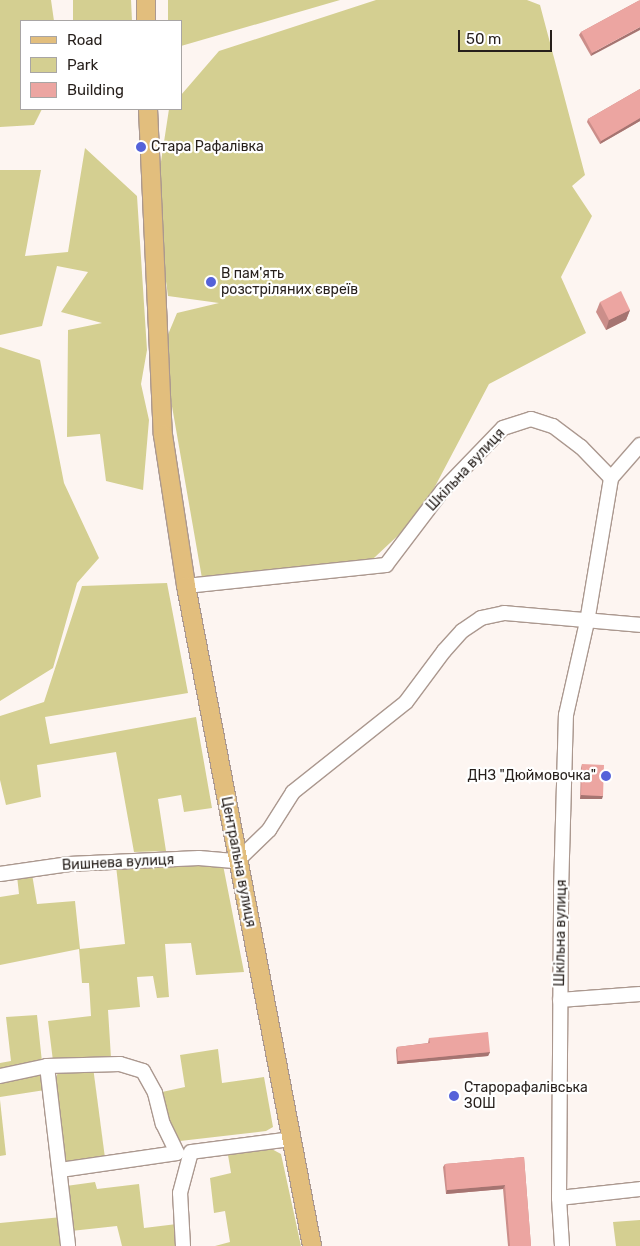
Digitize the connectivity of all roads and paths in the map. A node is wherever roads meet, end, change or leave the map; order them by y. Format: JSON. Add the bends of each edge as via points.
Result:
{"nodes":[{"id":1,"x":146,"y":0,"type":"edge"},
{"id":2,"x":146,"y":20,"type":"edge"},
{"id":3,"x":148,"y":110,"type":"edge"},
{"id":4,"x":640,"y":445,"type":"edge"},
{"id":5,"x":611,"y":478,"type":"junction"},
{"id":6,"x":186,"y":586,"type":"junction"},
{"id":7,"x":587,"y":622,"type":"junction"},
{"id":8,"x":640,"y":625,"type":"edge"},
{"id":9,"x":238,"y":861,"type":"junction"},
{"id":10,"x":0,"y":874,"type":"edge"},
{"id":11,"x":640,"y":994,"type":"edge"},
{"id":12,"x":560,"y":1000,"type":"junction"},
{"id":13,"x":47,"y":1066,"type":"junction"},
{"id":14,"x":0,"y":1076,"type":"edge"},
{"id":15,"x":291,"y":1139,"type":"junction"},
{"id":16,"x":184,"y":1152,"type":"junction"},
{"id":17,"x":60,"y":1170,"type":"junction"},
{"id":18,"x":640,"y":1189,"type":"edge"},
{"id":19,"x":559,"y":1198,"type":"junction"},
{"id":20,"x":68,"y":1246,"type":"edge"},
{"id":21,"x":183,"y":1246,"type":"edge"},
{"id":22,"x":312,"y":1246,"type":"edge"},
{"id":23,"x":562,"y":1246,"type":"edge"}],
"edges":[{"from":1,"to":2,"type":"main road"},
{"from":3,"to":6,"type":"main road","name":"Центральна вулиця","via":[[163,434]]},
{"from":4,"to":5,"type":"street"},
{"from":5,"to":6,"type":"street","name":"Шкільна вулиця","via":[[581,447],[553,426],[530,419],[503,428],[443,490],[386,564]]},
{"from":5,"to":7,"type":"street","name":"Шкільна вулиця"},
{"from":6,"to":9,"type":"main road","name":"Центральна вулиця"},
{"from":7,"to":8,"type":"street"},
{"from":7,"to":9,"type":"street","via":[[504,614],[481,618],[462,631],[406,702],[293,792],[269,830]]},
{"from":7,"to":12,"type":"street","name":"Шкільна вулиця","via":[[566,715]]},
{"from":9,"to":10,"type":"street","name":"Вишнева вулиця","via":[[199,858],[70,864]]},
{"from":9,"to":15,"type":"main road","name":"Центральна вулиця"},
{"from":11,"to":12,"type":"street"},
{"from":12,"to":19,"type":"street","name":"Шкільна вулиця"},
{"from":13,"to":14,"type":"street"},
{"from":13,"to":16,"type":"street","via":[[120,1064],[143,1071],[155,1093],[164,1124]]},
{"from":13,"to":17,"type":"street"},
{"from":15,"to":16,"type":"street"},
{"from":15,"to":22,"type":"main road","name":"Центральна вулиця"},
{"from":16,"to":17,"type":"street"},
{"from":16,"to":21,"type":"street","via":[[180,1193]]},
{"from":17,"to":20,"type":"street"},
{"from":18,"to":19,"type":"street"},
{"from":19,"to":23,"type":"street","name":"Шкільна вулиця"}]}
